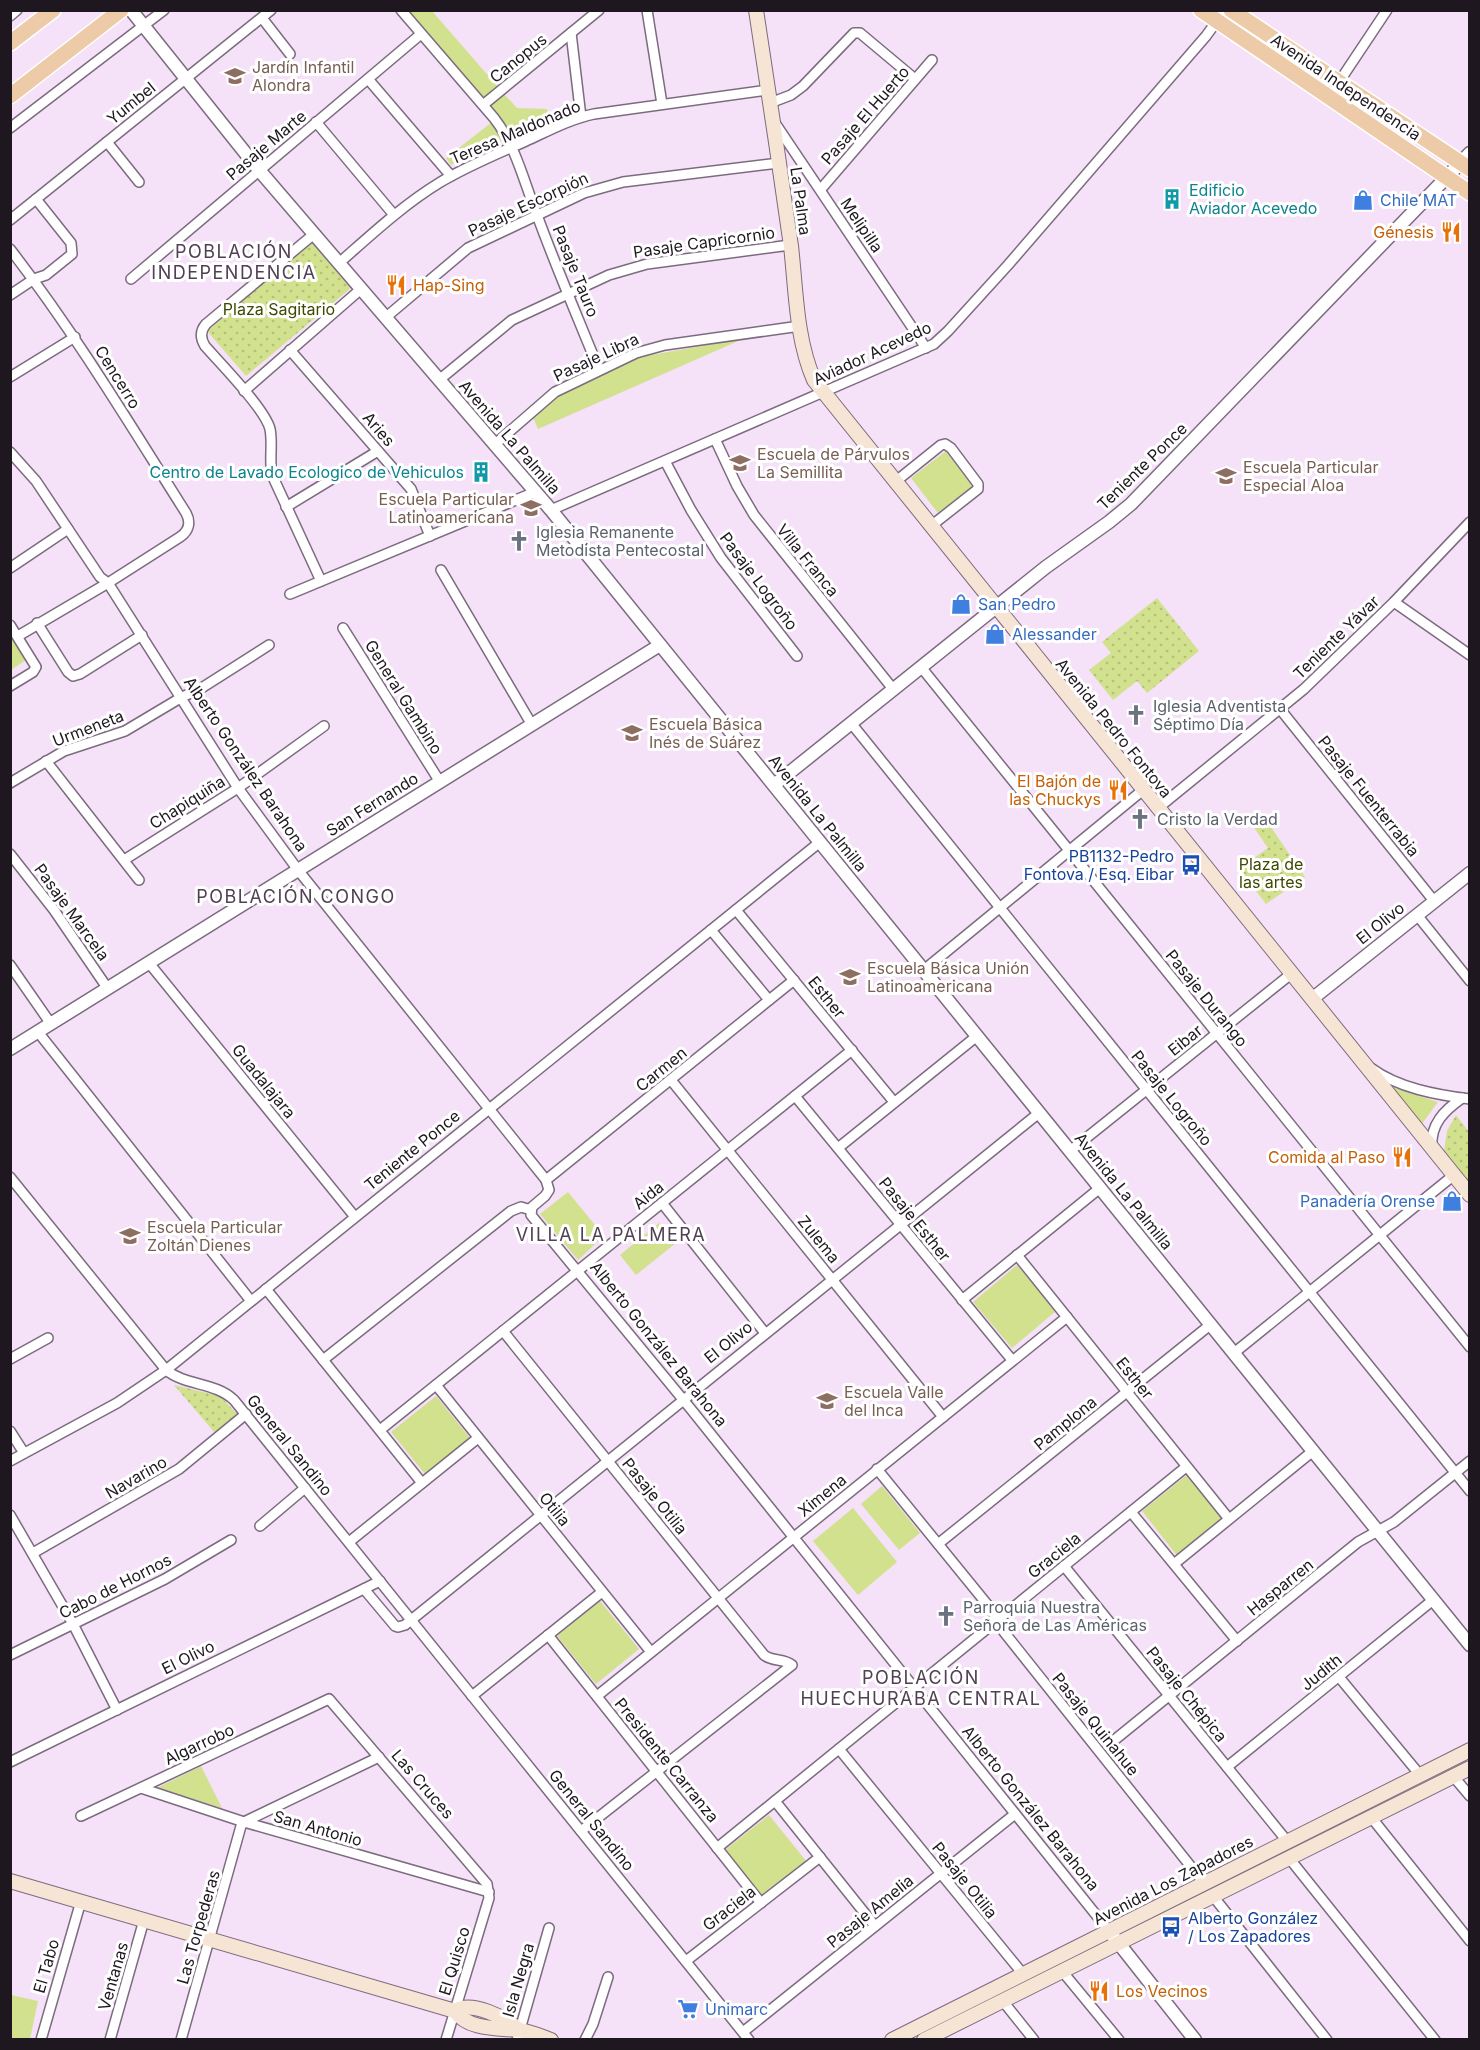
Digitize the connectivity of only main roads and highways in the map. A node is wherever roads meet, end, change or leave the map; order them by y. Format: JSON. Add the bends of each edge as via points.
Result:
{"nodes":[{"id":1,"x":121,"y":10,"type":"edge"},
{"id":2,"x":756,"y":10,"type":"edge"},
{"id":3,"x":1201,"y":10,"type":"edge"},
{"id":4,"x":1231,"y":10,"type":"edge"},
{"id":5,"x":42,"y":14,"type":"edge"},
{"id":6,"x":1221,"y":16,"type":"edge"},
{"id":7,"x":10,"y":43,"type":"edge"},
{"id":8,"x":10,"y":96,"type":"edge"},
{"id":9,"x":1466,"y":161,"type":"edge"},
{"id":10,"x":1470,"y":193,"type":"edge"},
{"id":11,"x":824,"y":393,"type":"joint"},
{"id":12,"x":1470,"y":1195,"type":"edge"},
{"id":13,"x":1470,"y":1750,"type":"edge"},
{"id":14,"x":1470,"y":1768,"type":"edge"},
{"id":15,"x":10,"y":1881,"type":"edge"},
{"id":16,"x":518,"y":2035,"type":"edge"},
{"id":17,"x":942,"y":2036,"type":"edge"},
{"id":18,"x":551,"y":2040,"type":"edge"},
{"id":19,"x":892,"y":2040,"type":"edge"},
{"id":20,"x":924,"y":2040,"type":"edge"}],
"edges":[{"from":1,"to":8,"type":"main road"},
{"from":2,"to":11,"type":"main road","name":"La Palma","via":[[800,326],[810,372]]},
{"from":3,"to":6,"type":"main road","name":"Avenida Independencia"},
{"from":4,"to":9,"type":"main road","name":"Avenida Independencia"},
{"from":5,"to":7,"type":"main road"},
{"from":6,"to":10,"type":"main road","name":"Avenida Independencia","via":[[1329,97]]},
{"from":11,"to":12,"type":"main road","name":"Avenida Pedro Fontova"},
{"from":13,"to":19,"type":"main road","name":"Avenida Los Zapadores"},
{"from":14,"to":17,"type":"main road","name":"Avenida Los Zapadores","via":[[1002,2001]]},
{"from":15,"to":16,"type":"main road","via":[[455,2011],[467,2022]]},
{"from":16,"to":18,"type":"main road"},
{"from":17,"to":20,"type":"main road","name":"Avenida Los Zapadores"}]}
